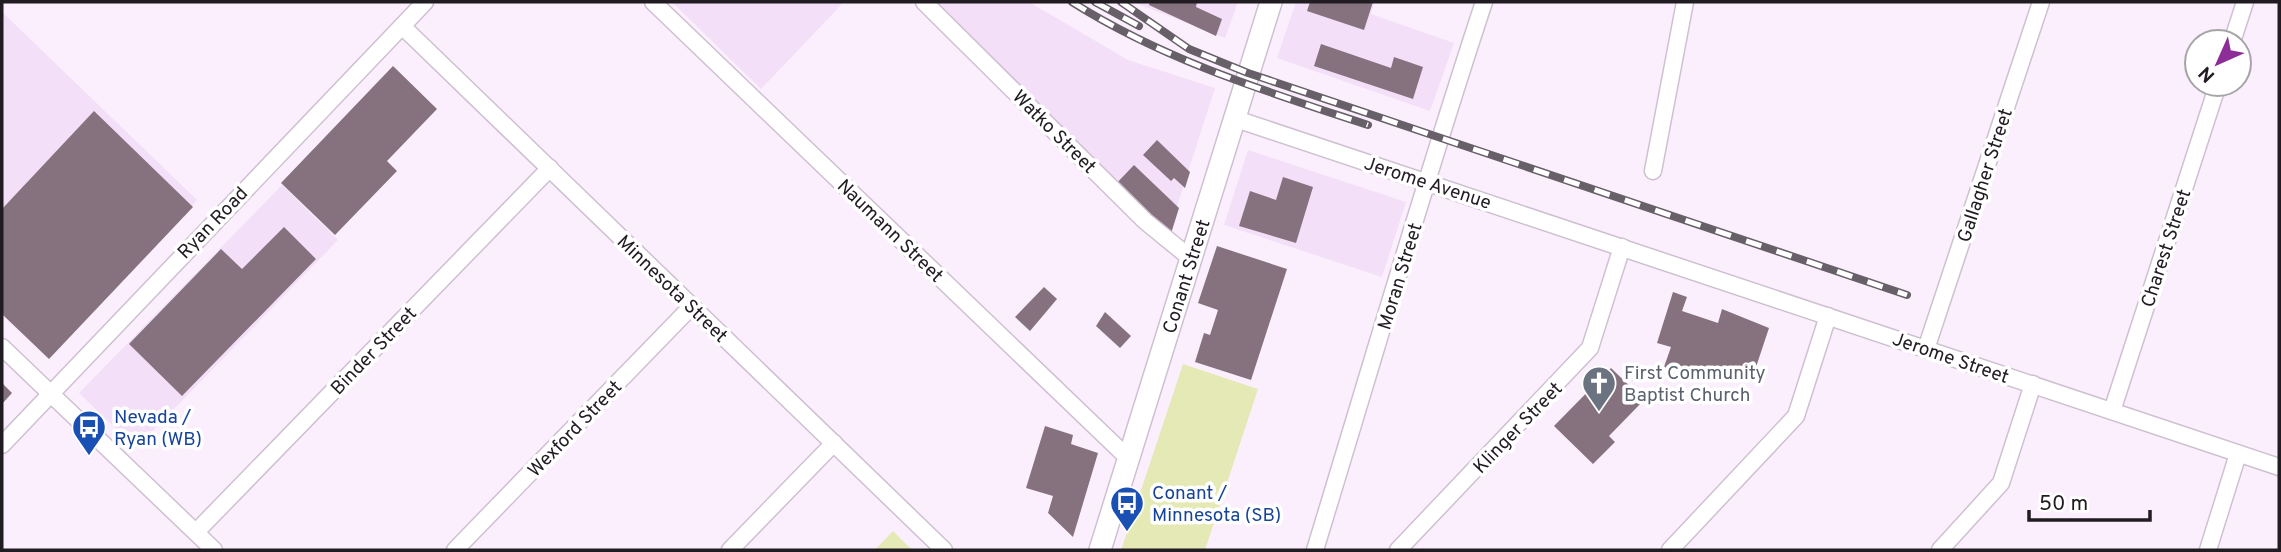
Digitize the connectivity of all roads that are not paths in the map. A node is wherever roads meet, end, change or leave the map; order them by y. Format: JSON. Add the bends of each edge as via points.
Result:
{"nodes":[{"id":1,"x":425,"y":2,"type":"edge"},
{"id":2,"x":653,"y":2,"type":"edge"},
{"id":3,"x":924,"y":2,"type":"edge"},
{"id":4,"x":1271,"y":2,"type":"edge"},
{"id":5,"x":1484,"y":2,"type":"edge"},
{"id":6,"x":1685,"y":2,"type":"edge"},
{"id":7,"x":2041,"y":2,"type":"edge"},
{"id":8,"x":2245,"y":2,"type":"edge"},
{"id":9,"x":402,"y":26,"type":"junction"},
{"id":10,"x":2237,"y":28,"type":"edge"},
{"id":11,"x":2213,"y":98,"type":"edge"},
{"id":12,"x":1233,"y":118,"type":"junction"},
{"id":13,"x":550,"y":169,"type":"junction"},
{"id":14,"x":1654,"y":171,"type":"dead end"},
{"id":15,"x":1426,"y":182,"type":"junction"},
{"id":16,"x":1622,"y":247,"type":"junction"},
{"id":17,"x":1189,"y":257,"type":"junction"},
{"id":18,"x":692,"y":306,"type":"junction"},
{"id":19,"x":1828,"y":316,"type":"junction"},
{"id":20,"x":2,"y":347,"type":"edge"},
{"id":21,"x":1926,"y":349,"type":"junction"},
{"id":22,"x":2033,"y":384,"type":"junction"},
{"id":23,"x":50,"y":393,"type":"junction"},
{"id":24,"x":2112,"y":411,"type":"junction"},
{"id":25,"x":834,"y":443,"type":"junction"},
{"id":26,"x":2,"y":445,"type":"edge"},
{"id":27,"x":2238,"y":454,"type":"junction"},
{"id":28,"x":1128,"y":458,"type":"junction"},
{"id":29,"x":2279,"y":467,"type":"edge"},
{"id":30,"x":196,"y":532,"type":"junction"},
{"id":31,"x":212,"y":550,"type":"edge"},
{"id":32,"x":455,"y":550,"type":"edge"},
{"id":33,"x":730,"y":550,"type":"edge"},
{"id":34,"x":944,"y":550,"type":"edge"},
{"id":35,"x":1100,"y":550,"type":"edge"},
{"id":36,"x":1315,"y":550,"type":"edge"},
{"id":37,"x":1398,"y":550,"type":"edge"},
{"id":38,"x":1670,"y":550,"type":"edge"},
{"id":39,"x":1940,"y":550,"type":"edge"},
{"id":40,"x":2208,"y":550,"type":"edge"}],
"edges":[{"from":1,"to":9,"type":"street","name":"Ryan Road"},
{"from":2,"to":28,"type":"street","name":"Naumann Street"},
{"from":3,"to":17,"type":"street","name":"Watko Street","via":[[1146,221]]},
{"from":4,"to":12,"type":"main road","name":"Conant Street"},
{"from":5,"to":15,"type":"street","name":"Moran Street"},
{"from":6,"to":14,"type":"street"},
{"from":7,"to":21,"type":"street","name":"Gallagher Street"},
{"from":8,"to":10,"type":"street"},
{"from":9,"to":13,"type":"street","name":"Minnesota Street"},
{"from":9,"to":23,"type":"street","name":"Ryan Road"},
{"from":11,"to":24,"type":"street","name":"Charest Street"},
{"from":12,"to":15,"type":"street","name":"Jerome Avenue"},
{"from":12,"to":17,"type":"main road","name":"Conant Street"},
{"from":13,"to":18,"type":"street","name":"Minnesota Street"},
{"from":13,"to":30,"type":"street","name":"Binder Street"},
{"from":15,"to":16,"type":"street","name":"Jerome Avenue"},
{"from":15,"to":36,"type":"street","name":"Moran Street"},
{"from":16,"to":19,"type":"street","name":"Jerome Street"},
{"from":16,"to":37,"type":"street","name":"Klinger Street","via":[[1590,348]]},
{"from":17,"to":28,"type":"main road","name":"Conant Street"},
{"from":18,"to":25,"type":"street","name":"Minnesota Street"},
{"from":18,"to":32,"type":"street","name":"Wexford Street"},
{"from":19,"to":21,"type":"street","name":"Jerome Street"},
{"from":19,"to":38,"type":"street","via":[[1796,416]]},
{"from":20,"to":23,"type":"street"},
{"from":21,"to":22,"type":"street","name":"Jerome Street"},
{"from":22,"to":24,"type":"street","name":"Jerome Street"},
{"from":22,"to":39,"type":"street","via":[[2001,484]]},
{"from":23,"to":26,"type":"street","name":"Ryan Road"},
{"from":23,"to":30,"type":"street"},
{"from":24,"to":27,"type":"street","name":"Jerome Street"},
{"from":25,"to":33,"type":"street"},
{"from":25,"to":34,"type":"street","name":"Minnesota Street"},
{"from":27,"to":29,"type":"street","name":"Jerome Street"},
{"from":27,"to":40,"type":"street"},
{"from":28,"to":35,"type":"main road","name":"Conant Street"},
{"from":30,"to":31,"type":"street"}]}
